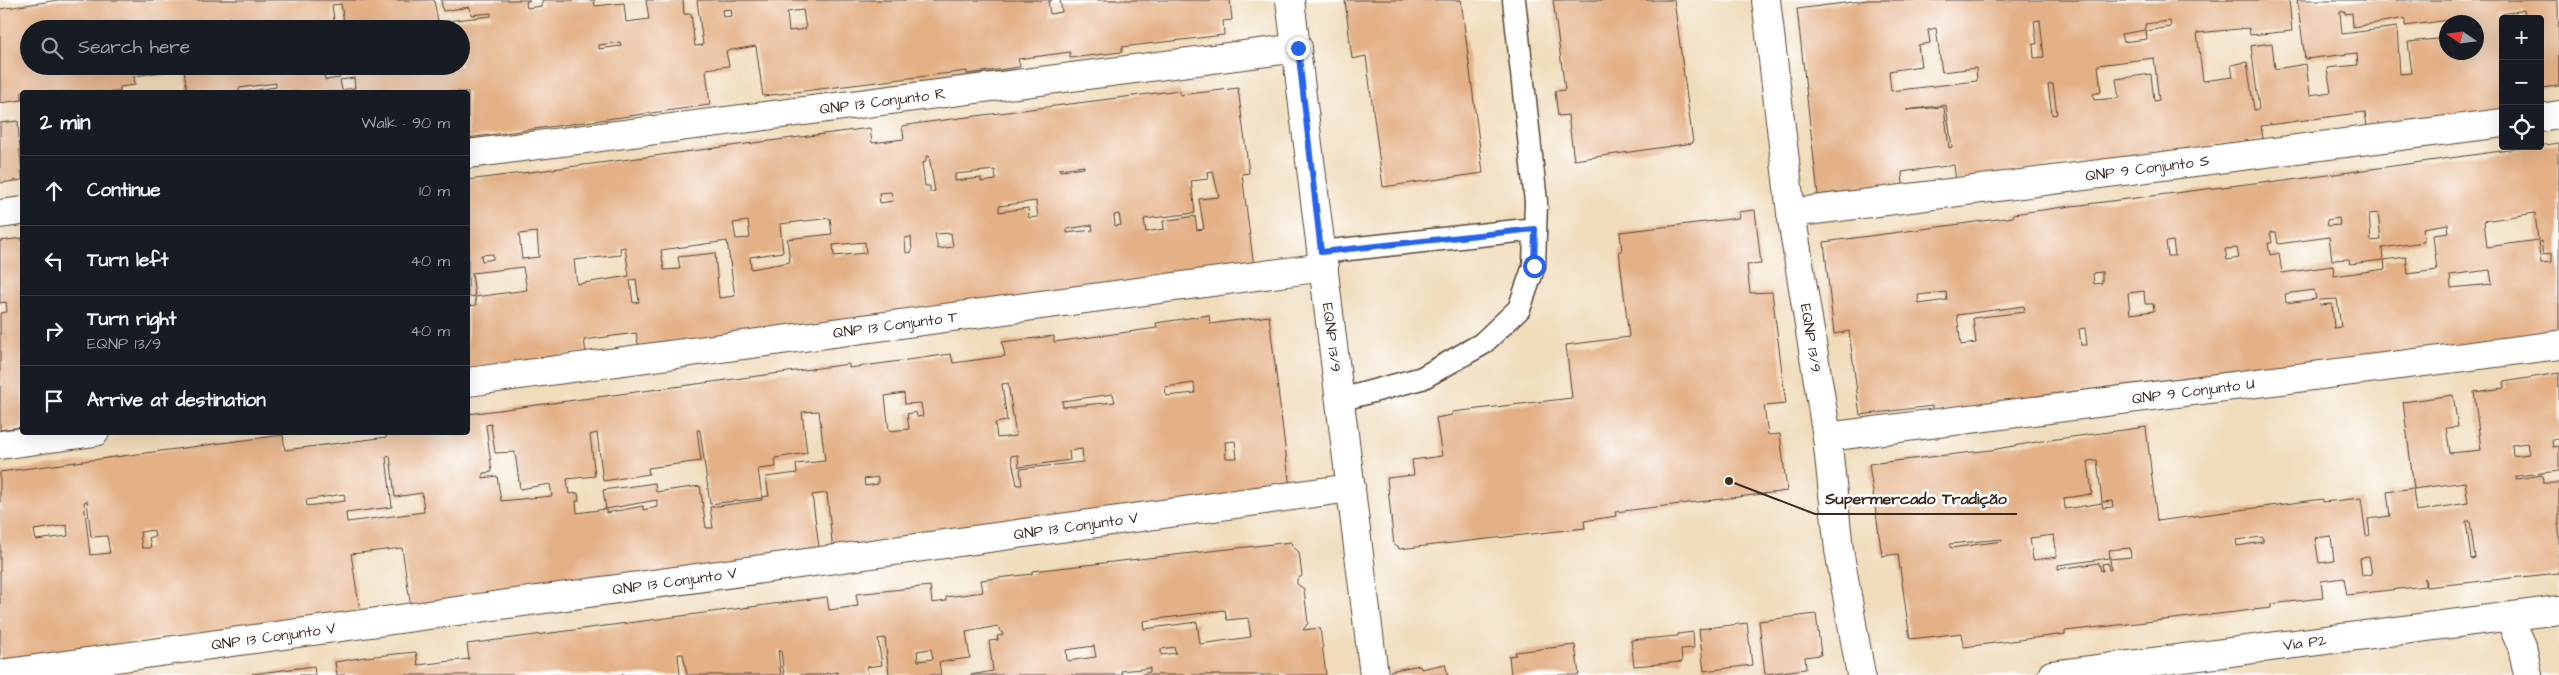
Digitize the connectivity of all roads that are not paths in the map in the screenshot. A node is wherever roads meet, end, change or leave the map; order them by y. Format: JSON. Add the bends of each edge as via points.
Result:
{"nodes":[{"id":1,"x":1290,"y":0,"type":"edge"},
{"id":2,"x":1514,"y":0,"type":"edge"},
{"id":3,"x":1766,"y":0,"type":"edge"},
{"id":4,"x":1298,"y":48,"type":"junction"},
{"id":5,"x":2559,"y":116,"type":"edge"},
{"id":6,"x":2544,"y":118,"type":"edge"},
{"id":7,"x":2499,"y":124,"type":"edge"},
{"id":8,"x":470,"y":154,"type":"edge"},
{"id":9,"x":20,"y":211,"type":"edge"},
{"id":10,"x":1791,"y":213,"type":"junction"},
{"id":11,"x":0,"y":214,"type":"edge"},
{"id":12,"x":1535,"y":229,"type":"junction"},
{"id":13,"x":1322,"y":260,"type":"junction"},
{"id":14,"x":2559,"y":345,"type":"edge"},
{"id":15,"x":470,"y":382,"type":"edge"},
{"id":16,"x":1340,"y":400,"type":"junction"},
{"id":17,"x":73,"y":435,"type":"edge"},
{"id":18,"x":1827,"y":437,"type":"junction"},
{"id":19,"x":0,"y":445,"type":"edge"},
{"id":20,"x":1351,"y":488,"type":"junction"},
{"id":21,"x":2559,"y":610,"type":"edge"},
{"id":22,"x":2509,"y":617,"type":"junction"},
{"id":23,"x":0,"y":674,"type":"edge"},
{"id":24,"x":1374,"y":675,"type":"edge"},
{"id":25,"x":1861,"y":675,"type":"edge"},
{"id":26,"x":2052,"y":675,"type":"edge"},
{"id":27,"x":2528,"y":675,"type":"edge"}],
"edges":[{"from":1,"to":4,"type":"street","name":"EQNP 13/9"},
{"from":2,"to":12,"type":"lane","via":[[1533,175]]},
{"from":3,"to":10,"type":"street","name":"EQNP 13/9"},
{"from":4,"to":8,"type":"street","name":"QNP 13 Conjunto R"},
{"from":4,"to":13,"type":"street","name":"EQNP 13/9"},
{"from":5,"to":6,"type":"street"},
{"from":7,"to":10,"type":"street","name":"QNP 9 Conjunto S"},
{"from":9,"to":11,"type":"street"},
{"from":10,"to":18,"type":"street","name":"EQNP 13/9"},
{"from":12,"to":13,"type":"lane"},
{"from":12,"to":16,"type":"lane","via":[[1534,266],[1519,309],[1482,344],[1422,378]]},
{"from":13,"to":15,"type":"street","name":"QNP 13 Conjunto T"},
{"from":13,"to":16,"type":"street","name":"EQNP 13/9"},
{"from":14,"to":18,"type":"street","name":"QNP 9 Conjunto U"},
{"from":16,"to":20,"type":"street","name":"EQNP 13/9"},
{"from":17,"to":19,"type":"street"},
{"from":18,"to":25,"type":"street","name":"EQNP 13/9","via":[[1839,550]]},
{"from":20,"to":23,"type":"street","name":"QNP 13 Conjunto V"},
{"from":20,"to":24,"type":"street","name":"EQNP 13/9"},
{"from":21,"to":22,"type":"street","name":"Via P2"},
{"from":22,"to":26,"type":"street","name":"Via P2"},
{"from":22,"to":27,"type":"street","via":[[2522,646]]}]}
